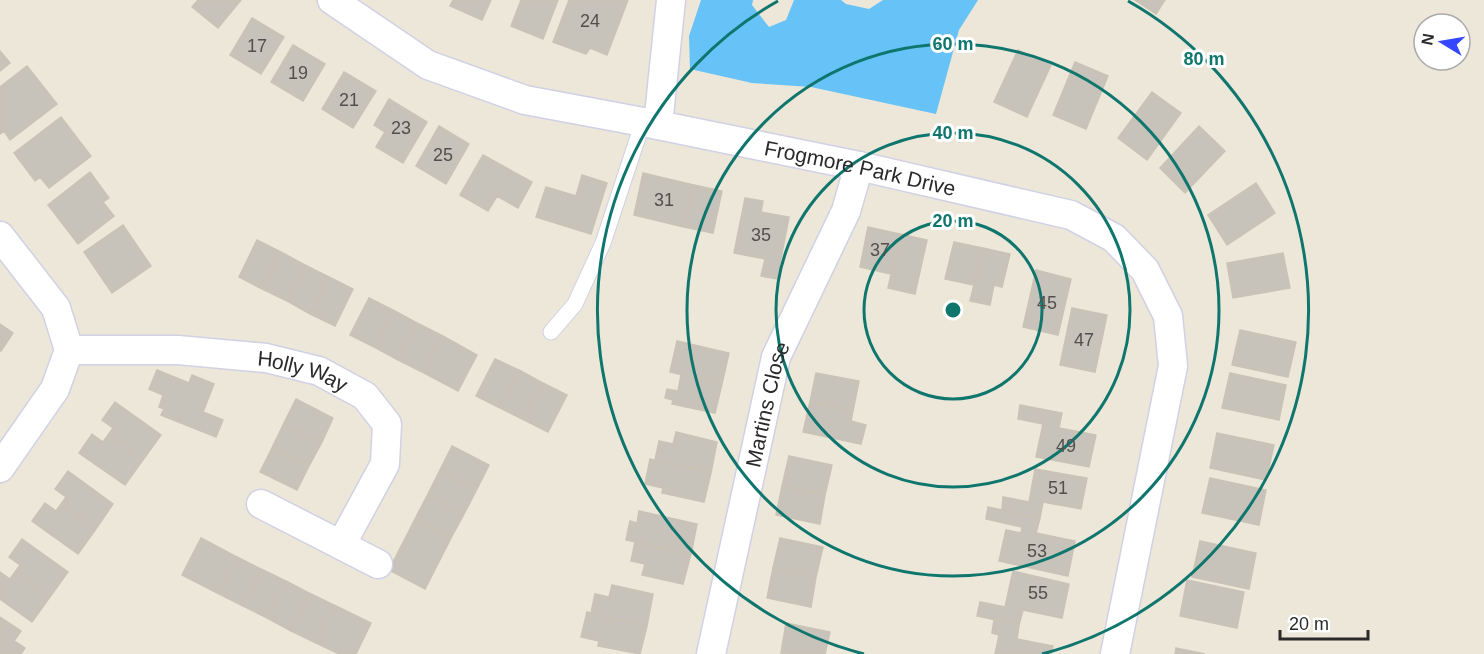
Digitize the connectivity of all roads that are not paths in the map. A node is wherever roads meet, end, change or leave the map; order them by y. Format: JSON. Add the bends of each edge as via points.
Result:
{"nodes":[{"id":1,"x":332,"y":0,"type":"edge"},
{"id":2,"x":671,"y":0,"type":"edge"},
{"id":3,"x":650,"y":123,"type":"junction"},
{"id":4,"x":859,"y":166,"type":"junction"},
{"id":5,"x":0,"y":236,"type":"edge"},
{"id":6,"x":551,"y":332,"type":"dead end"},
{"id":7,"x":69,"y":350,"type":"junction"},
{"id":8,"x":0,"y":468,"type":"edge"},
{"id":9,"x":261,"y":504,"type":"dead end"},
{"id":10,"x":341,"y":545,"type":"junction"},
{"id":11,"x":378,"y":564,"type":"dead end"},
{"id":12,"x":711,"y":654,"type":"edge"},
{"id":13,"x":1115,"y":654,"type":"edge"}],
"edges":[{"from":1,"to":3,"type":"street","name":"Frogmore Park Drive","via":[[428,65],[525,100]]},
{"from":2,"to":3,"type":"street"},
{"from":3,"to":4,"type":"street","name":"Frogmore Park Drive"},
{"from":3,"to":6,"type":"lane","via":[[575,304]]},
{"from":4,"to":12,"type":"street","name":"Martins Close","via":[[846,211],[776,357]]},
{"from":4,"to":13,"type":"street","name":"Frogmore Park Drive","via":[[1071,215],[1114,238],[1145,270],[1168,316],[1173,366]]},
{"from":5,"to":7,"type":"street","via":[[56,308]]},
{"from":7,"to":8,"type":"street","via":[[55,389]]},
{"from":7,"to":10,"type":"street","name":"Holly Way","via":[[178,350],[266,358],[319,371],[365,396],[387,424],[385,464]]},
{"from":9,"to":10,"type":"street"},
{"from":10,"to":11,"type":"street"}]}
